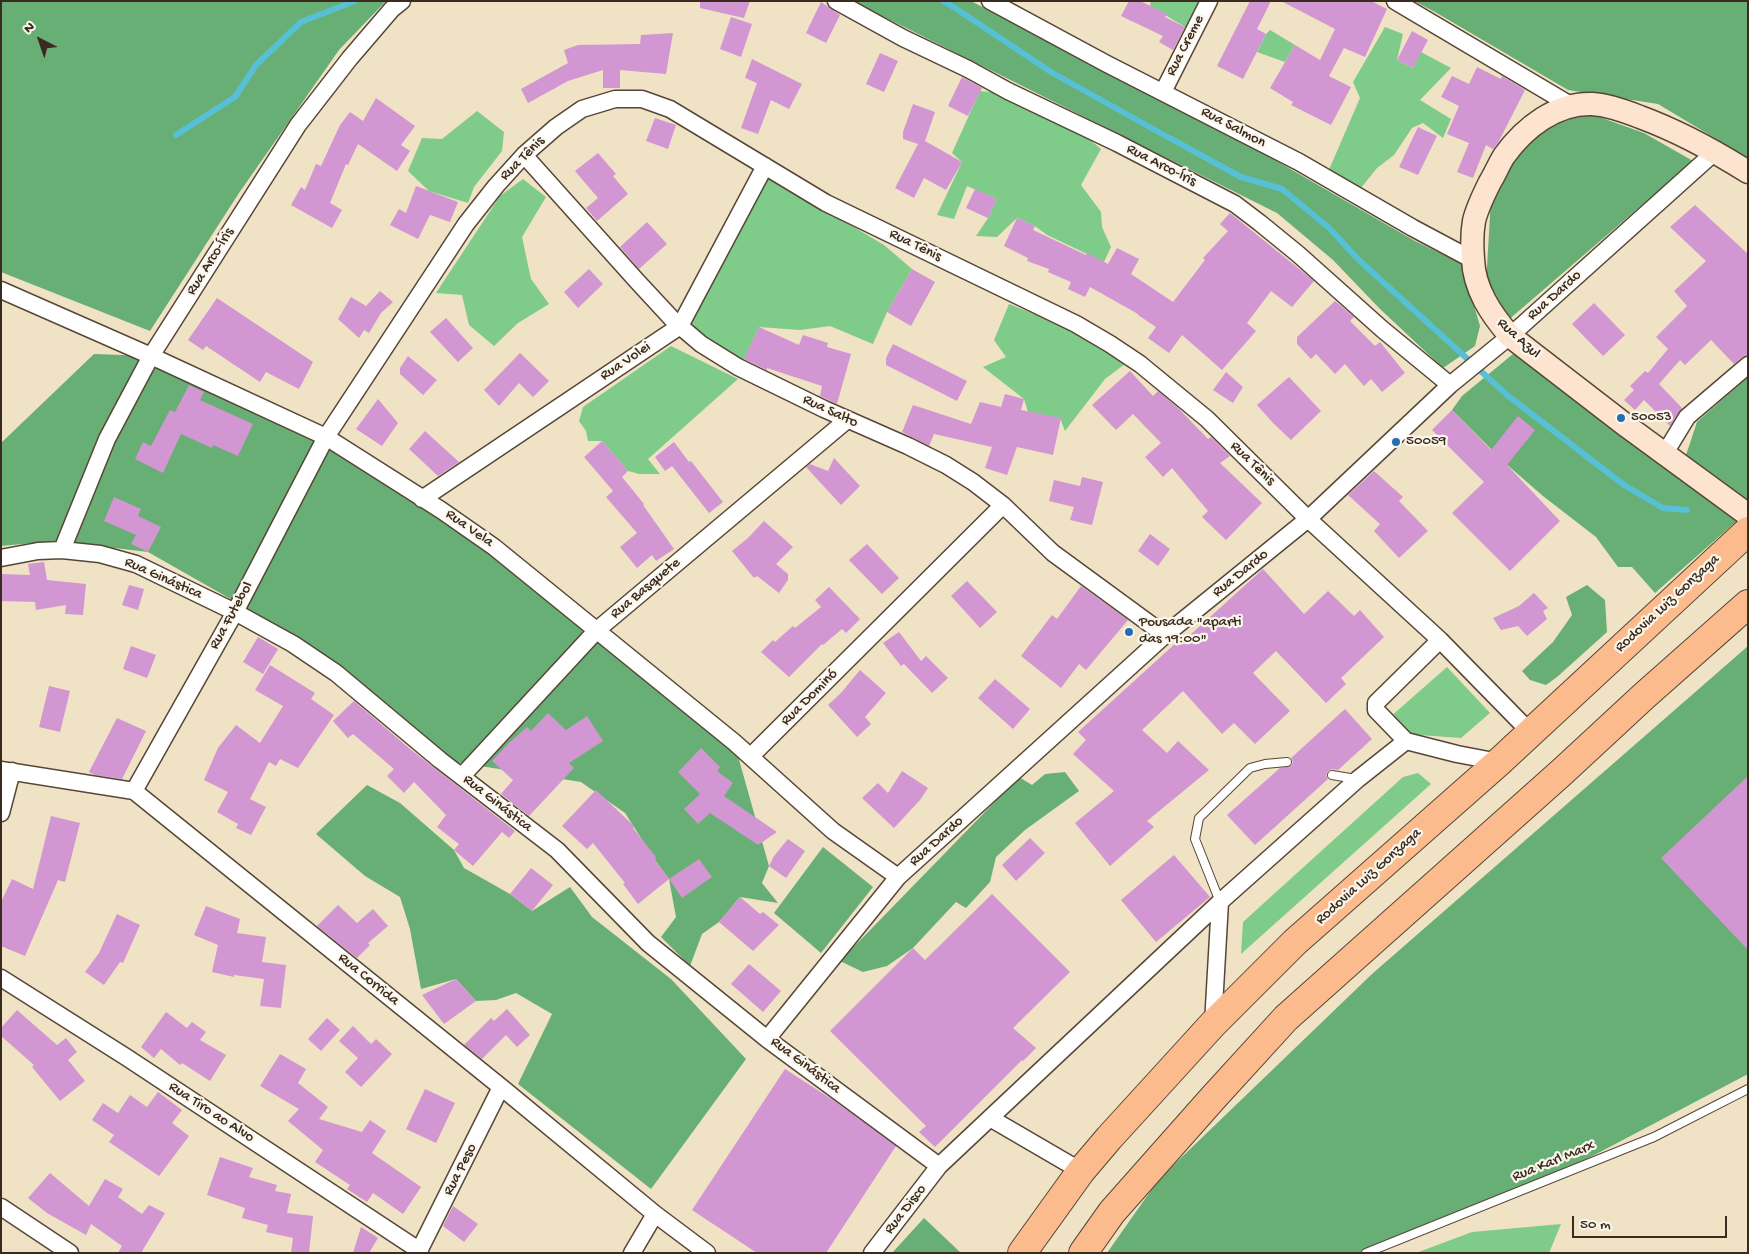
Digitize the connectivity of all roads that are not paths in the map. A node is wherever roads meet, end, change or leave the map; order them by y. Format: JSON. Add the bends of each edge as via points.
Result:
{"nodes":[{"id":1,"x":402,"y":1,"type":"edge"},
{"id":2,"x":836,"y":1,"type":"edge"},
{"id":3,"x":990,"y":1,"type":"edge"},
{"id":4,"x":1209,"y":1,"type":"edge"},
{"id":5,"x":1395,"y":1,"type":"edge"},
{"id":6,"x":1163,"y":92,"type":"junction"},
{"id":7,"x":1572,"y":106,"type":"junction"},
{"id":8,"x":1716,"y":152,"type":"junction"},
{"id":9,"x":524,"y":155,"type":"junction"},
{"id":10,"x":765,"y":166,"type":"junction"},
{"id":11,"x":1748,"y":172,"type":"edge"},
{"id":12,"x":1473,"y":260,"type":"junction"},
{"id":13,"x":1,"y":290,"type":"edge"},
{"id":14,"x":680,"y":326,"type":"junction"},
{"id":15,"x":1510,"y":336,"type":"junction"},
{"id":16,"x":152,"y":356,"type":"junction"},
{"id":17,"x":1748,"y":365,"type":"edge"},
{"id":18,"x":1450,"y":385,"type":"junction"},
{"id":19,"x":847,"y":420,"type":"junction"},
{"id":20,"x":326,"y":437,"type":"junction"},
{"id":21,"x":1671,"y":458,"type":"junction"},
{"id":22,"x":422,"y":499,"type":"junction"},
{"id":23,"x":1002,"y":505,"type":"junction"},
{"id":24,"x":1748,"y":515,"type":"edge"},
{"id":25,"x":1308,"y":519,"type":"junction"},
{"id":26,"x":1748,"y":531,"type":"edge"},
{"id":27,"x":62,"y":550,"type":"junction"},
{"id":28,"x":1,"y":558,"type":"edge"},
{"id":29,"x":1748,"y":604,"type":"edge"},
{"id":30,"x":236,"y":612,"type":"junction"},
{"id":31,"x":597,"y":630,"type":"junction"},
{"id":32,"x":1165,"y":635,"type":"junction"},
{"id":33,"x":1440,"y":640,"type":"junction"},
{"id":34,"x":1531,"y":733,"type":"junction"},
{"id":35,"x":1406,"y":741,"type":"junction"},
{"id":36,"x":751,"y":756,"type":"junction"},
{"id":37,"x":1286,"y":762,"type":"dead end"},
{"id":38,"x":1499,"y":762,"type":"junction"},
{"id":39,"x":6,"y":771,"type":"edge"},
{"id":40,"x":1332,"y":775,"type":"dead end"},
{"id":41,"x":462,"y":776,"type":"junction"},
{"id":42,"x":1358,"y":779,"type":"junction"},
{"id":43,"x":134,"y":791,"type":"junction"},
{"id":44,"x":1,"y":813,"type":"edge"},
{"id":45,"x":898,"y":877,"type":"junction"},
{"id":46,"x":1220,"y":902,"type":"junction"},
{"id":47,"x":1,"y":978,"type":"edge"},
{"id":48,"x":1213,"y":1024,"type":"junction"},
{"id":49,"x":767,"y":1039,"type":"junction"},
{"id":50,"x":502,"y":1087,"type":"junction"},
{"id":51,"x":1748,"y":1089,"type":"edge"},
{"id":52,"x":990,"y":1118,"type":"junction"},
{"id":53,"x":940,"y":1166,"type":"junction"},
{"id":54,"x":1081,"y":1171,"type":"junction"},
{"id":55,"x":1,"y":1207,"type":"edge"},
{"id":56,"x":655,"y":1214,"type":"junction"},
{"id":57,"x":419,"y":1252,"type":"edge"},
{"id":58,"x":70,"y":1253,"type":"edge"},
{"id":59,"x":632,"y":1253,"type":"edge"},
{"id":60,"x":707,"y":1253,"type":"edge"},
{"id":61,"x":872,"y":1253,"type":"edge"},
{"id":62,"x":1022,"y":1253,"type":"edge"},
{"id":63,"x":1083,"y":1253,"type":"edge"},
{"id":64,"x":1366,"y":1253,"type":"edge"}],
"edges":[{"from":1,"to":16,"type":"street","name":"Rua Arco-Íris","via":[[350,58],[298,125]]},
{"from":2,"to":18,"type":"street","name":"Rua Arco-Íris","via":[[903,38],[1235,204]]},
{"from":3,"to":6,"type":"street","name":"Rua Salmon"},
{"from":4,"to":6,"type":"street","name":"Rua Creme"},
{"from":5,"to":7,"type":"street"},
{"from":6,"to":12,"type":"street","name":"Rua Salmon","via":[[1299,162]]},
{"from":7,"to":8,"type":"main road","name":"Rua Azul","via":[[1592,104],[1617,108],[1667,127]]},
{"from":7,"to":12,"type":"main road","name":"Rua Azul","via":[[1542,117],[1519,137],[1504,157],[1474,221]]},
{"from":8,"to":11,"type":"main road","name":"Rua Azul"},
{"from":8,"to":15,"type":"street","name":"Rua Dardo"},
{"from":9,"to":10,"type":"street","name":"Rua Tênis","via":[[556,126],[582,109],[615,99],[642,99],[670,108]]},
{"from":9,"to":14,"type":"street","name":"Rua Salto"},
{"from":9,"to":20,"type":"street","name":"Rua Tênis","via":[[466,224]]},
{"from":10,"to":14,"type":"street","name":"Rua Volei"},
{"from":10,"to":25,"type":"street","name":"Rua Tênis","via":[[826,203],[1076,324],[1110,344],[1140,364],[1206,419]]},
{"from":12,"to":15,"type":"main road","name":"Rua Azul","via":[[1481,295]]},
{"from":13,"to":16,"type":"street","name":"Rua Vela"},
{"from":14,"to":19,"type":"street","name":"Rua Salto","via":[[701,344],[738,367]]},
{"from":14,"to":22,"type":"street","name":"Rua Volei"},
{"from":15,"to":18,"type":"street","name":"Rua Dardo"},
{"from":15,"to":21,"type":"main road","name":"Rua Azul"},
{"from":16,"to":20,"type":"street","name":"Rua Vela"},
{"from":16,"to":27,"type":"street","name":"Rua Arco-Íris","via":[[107,439]]},
{"from":17,"to":21,"type":"street","via":[[1687,417]]},
{"from":18,"to":25,"type":"street","name":"Rua Dardo"},
{"from":19,"to":23,"type":"street","name":"Rua Salto","via":[[946,465]]},
{"from":19,"to":31,"type":"street","name":"Rua Basquete"},
{"from":20,"to":22,"type":"street","name":"Rua Vela"},
{"from":20,"to":30,"type":"street","name":"Rua Futebol"},
{"from":21,"to":24,"type":"main road","name":"Rua Azul"},
{"from":22,"to":31,"type":"street","name":"Rua Vela","via":[[494,547]]},
{"from":23,"to":32,"type":"street","name":"Rua Salto","via":[[1053,553]]},
{"from":23,"to":36,"type":"street","name":"Rua Dominó"},
{"from":25,"to":32,"type":"street","name":"Rua Dardo"},
{"from":25,"to":33,"type":"street","name":"Rua Tênis"},
{"from":26,"to":34,"type":"highway","name":"Rodovia Luiz Gonzaga"},
{"from":27,"to":28,"type":"street","name":"Rua Ginástica"},
{"from":27,"to":30,"type":"street","name":"Rua Ginástica","via":[[100,554],[136,564]]},
{"from":29,"to":63,"type":"highway","via":[[1286,1018],[1112,1212]]},
{"from":30,"to":41,"type":"street","name":"Rua Ginástica","via":[[336,673]]},
{"from":30,"to":43,"type":"street","name":"Rua Futebol"},
{"from":31,"to":36,"type":"street","name":"Rua Vela"},
{"from":31,"to":41,"type":"street","name":"Rua Basquete"},
{"from":32,"to":45,"type":"street","name":"Rua Dardo"},
{"from":33,"to":34,"type":"street","name":"Rua Tênis"},
{"from":33,"to":35,"type":"street","via":[[1376,702],[1379,714]]},
{"from":34,"to":38,"type":"highway","name":"Rodovia Luiz Gonzaga"},
{"from":35,"to":38,"type":"street"},
{"from":35,"to":42,"type":"street","name":"Rua Disco"},
{"from":36,"to":45,"type":"street","via":[[833,832]]},
{"from":37,"to":46,"type":"lane","via":[[1250,768],[1199,818],[1195,839]]},
{"from":38,"to":48,"type":"highway","name":"Rodovia Luiz Gonzaga","via":[[1295,942]]},
{"from":39,"to":43,"type":"street","name":"Rua Corrida"},
{"from":39,"to":44,"type":"street"},
{"from":40,"to":42,"type":"lane"},
{"from":41,"to":49,"type":"street","name":"Rua Ginástica","via":[[557,850],[648,943]]},
{"from":42,"to":46,"type":"street","name":"Rua Disco"},
{"from":43,"to":50,"type":"street","name":"Rua Corrida"},
{"from":45,"to":49,"type":"street","name":"Rua Dardo"},
{"from":46,"to":48,"type":"street"},
{"from":46,"to":52,"type":"street","name":"Rua Disco"},
{"from":47,"to":57,"type":"street","name":"Rua Tiro ao Alvo"},
{"from":48,"to":54,"type":"highway","name":"Rodovia Luiz Gonzaga"},
{"from":49,"to":53,"type":"street","name":"Rua Ginástica"},
{"from":50,"to":56,"type":"street","name":"Rua Corrida"},
{"from":50,"to":57,"type":"street","name":"Rua Peso"},
{"from":51,"to":64,"type":"lane","name":"Rua Karl Marx","via":[[1654,1137]]},
{"from":52,"to":53,"type":"street","name":"Rua Disco"},
{"from":52,"to":54,"type":"street"},
{"from":53,"to":61,"type":"street","name":"Rua Disco"},
{"from":54,"to":62,"type":"highway","name":"Rodovia Luiz Gonzaga"},
{"from":55,"to":58,"type":"street"},
{"from":56,"to":59,"type":"street"},
{"from":56,"to":60,"type":"street","name":"Rua Corrida"}]}
